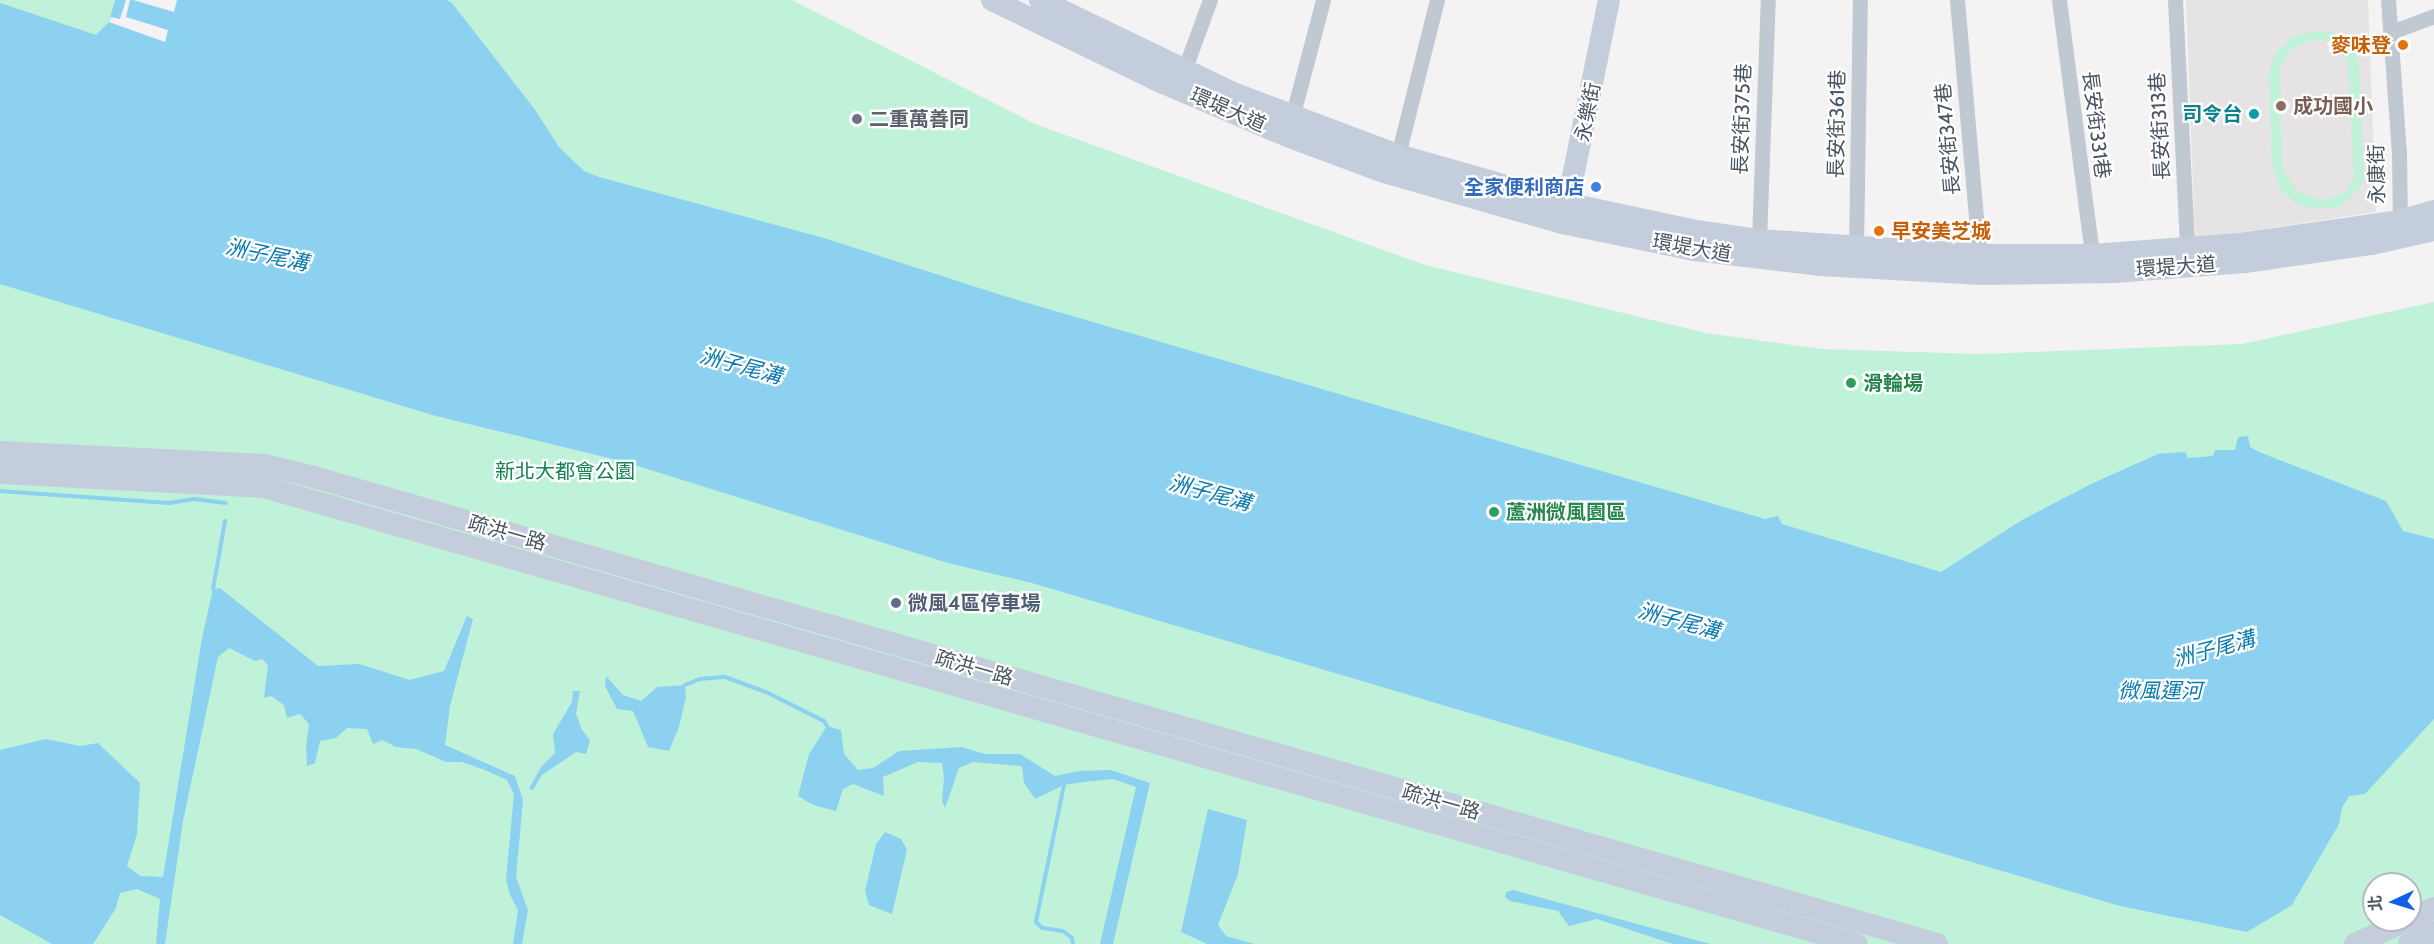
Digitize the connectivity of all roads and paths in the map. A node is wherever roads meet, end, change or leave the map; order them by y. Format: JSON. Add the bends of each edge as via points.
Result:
{"nodes":[{"id":1,"x":992,"y":0,"type":"edge"},
{"id":2,"x":1040,"y":0,"type":"edge"},
{"id":3,"x":1210,"y":0,"type":"edge"},
{"id":4,"x":1323,"y":0,"type":"edge"},
{"id":5,"x":1437,"y":0,"type":"edge"},
{"id":6,"x":1609,"y":0,"type":"edge"},
{"id":7,"x":1768,"y":0,"type":"edge"},
{"id":8,"x":1860,"y":0,"type":"edge"},
{"id":9,"x":1957,"y":0,"type":"edge"},
{"id":10,"x":2059,"y":0,"type":"edge"},
{"id":11,"x":2175,"y":0,"type":"edge"},
{"id":12,"x":2388,"y":0,"type":"edge"},
{"id":13,"x":2434,"y":16,"type":"edge"},
{"id":14,"x":2391,"y":32,"type":"junction"},
{"id":15,"x":1181,"y":79,"type":"junction"},
{"id":16,"x":1290,"y":127,"type":"junction"},
{"id":17,"x":1398,"y":156,"type":"junction"},
{"id":18,"x":2434,"y":211,"type":"edge"},
{"id":19,"x":1566,"y":214,"type":"junction"},
{"id":20,"x":2400,"y":230,"type":"junction"},
{"id":21,"x":2434,"y":230,"type":"edge"},
{"id":22,"x":1759,"y":240,"type":"junction"},
{"id":23,"x":2434,"y":242,"type":"edge"},
{"id":24,"x":1856,"y":249,"type":"junction"},
{"id":25,"x":2187,"y":249,"type":"junction"},
{"id":26,"x":2092,"y":255,"type":"junction"},
{"id":27,"x":1980,"y":265,"type":"junction"},
{"id":28,"x":0,"y":452,"type":"edge"},
{"id":29,"x":0,"y":473,"type":"edge"},
{"id":30,"x":2381,"y":932,"type":"edge"},
{"id":31,"x":2434,"y":932,"type":"edge"},
{"id":32,"x":1857,"y":944,"type":"edge"},
{"id":33,"x":1937,"y":944,"type":"edge"},
{"id":34,"x":2355,"y":944,"type":"edge"},
{"id":35,"x":2409,"y":944,"type":"edge"}],
"edges":[{"from":1,"to":15,"type":"street","name":"環堤大道"},
{"from":2,"to":15,"type":"street","name":"環堤大道"},
{"from":3,"to":15,"type":"street"},
{"from":4,"to":16,"type":"street"},
{"from":5,"to":17,"type":"street"},
{"from":6,"to":19,"type":"street","name":"永樂街"},
{"from":7,"to":22,"type":"street","name":"長安街375巷"},
{"from":8,"to":24,"type":"street","name":"長安街361巷"},
{"from":9,"to":27,"type":"street","name":"長安街347巷"},
{"from":10,"to":26,"type":"street","name":"長安街331巷"},
{"from":11,"to":25,"type":"street","name":"長安街313巷"},
{"from":12,"to":14,"type":"street","name":"永康街"},
{"from":13,"to":14,"type":"street"},
{"from":14,"to":20,"type":"street","name":"永康街"},
{"from":15,"to":16,"type":"street","name":"環堤大道","via":[[1233,93]]},
{"from":16,"to":17,"type":"street","name":"環堤大道"},
{"from":16,"to":19,"type":"street","name":"環堤大道","via":[[1384,172]]},
{"from":17,"to":19,"type":"street","name":"環堤大道"},
{"from":18,"to":20,"type":"street","name":"環堤大道"},
{"from":19,"to":22,"type":"street","name":"環堤大道"},
{"from":19,"to":27,"type":"street","name":"環堤大道","via":[[1695,250],[1761,260]]},
{"from":20,"to":21,"type":"street","name":"環堤大道"},
{"from":20,"to":23,"type":"street"},
{"from":20,"to":25,"type":"street","name":"環堤大道"},
{"from":20,"to":27,"type":"street","name":"環堤大道","via":[[2245,262],[2115,272]]},
{"from":22,"to":24,"type":"street","name":"環堤大道"},
{"from":24,"to":27,"type":"street","name":"環堤大道"},
{"from":25,"to":26,"type":"street","name":"環堤大道"},
{"from":26,"to":27,"type":"street","name":"環堤大道"},
{"from":28,"to":33,"type":"street","name":"疏洪一路","via":[[265,465],[314,477]]},
{"from":29,"to":32,"type":"street","name":"疏洪一路","via":[[264,487]]},
{"from":30,"to":34,"type":"street"},
{"from":31,"to":35,"type":"street"}]}
